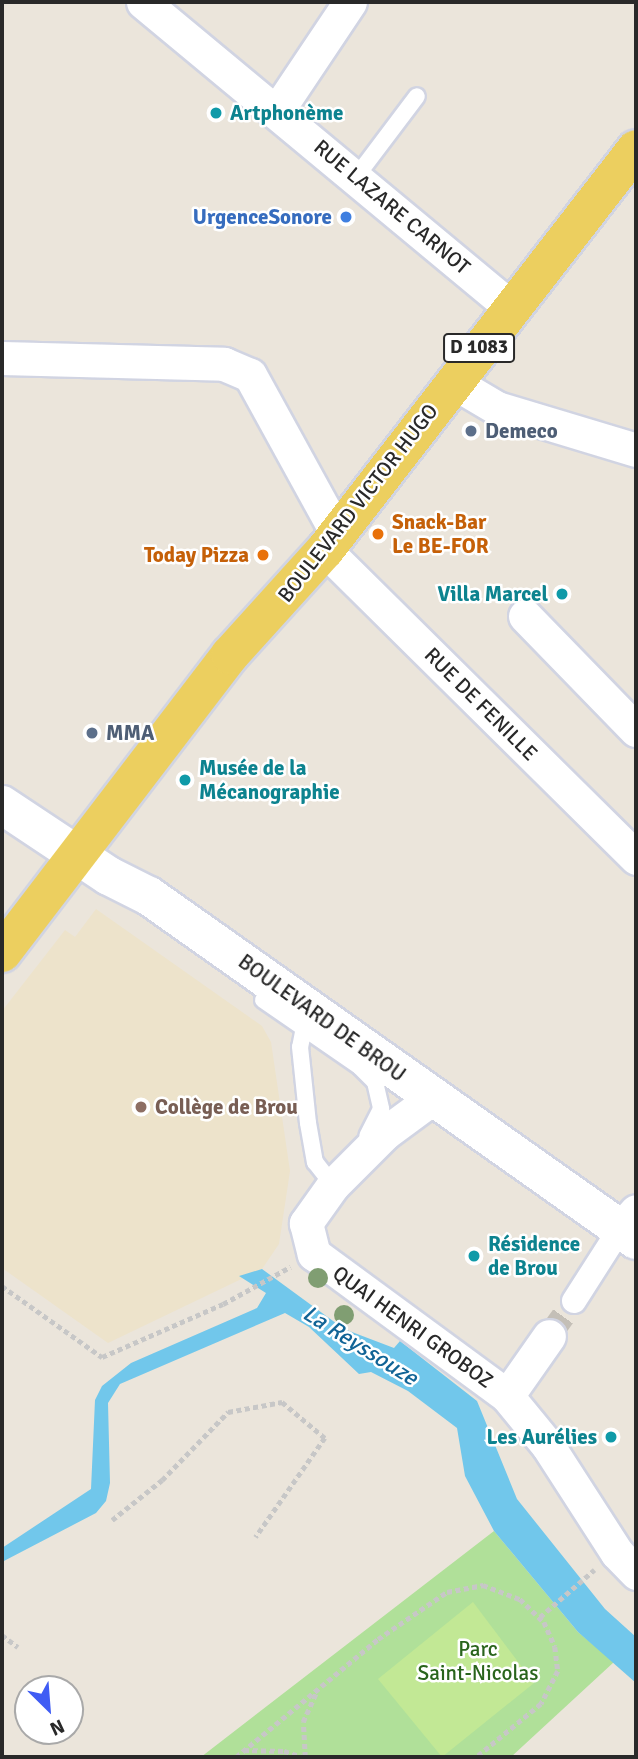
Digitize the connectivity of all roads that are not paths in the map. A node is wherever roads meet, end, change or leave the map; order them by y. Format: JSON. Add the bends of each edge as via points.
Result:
{"nodes":[{"id":1,"x":143,"y":2,"type":"edge"},
{"id":2,"x":350,"y":2,"type":"edge"},
{"id":3,"x":417,"y":96,"type":"dead end"},
{"id":4,"x":277,"y":111,"type":"junction"},
{"id":5,"x":636,"y":149,"type":"edge"},
{"id":6,"x":356,"y":177,"type":"junction"},
{"id":7,"x":511,"y":308,"type":"junction"},
{"id":8,"x":2,"y":358,"type":"edge"},
{"id":9,"x":453,"y":382,"type":"junction"},
{"id":10,"x":636,"y":450,"type":"edge"},
{"id":11,"x":331,"y":542,"type":"junction"},
{"id":12,"x":525,"y":616,"type":"dead end"},
{"id":13,"x":636,"y":730,"type":"edge"},
{"id":14,"x":2,"y":805,"type":"edge"},
{"id":15,"x":77,"y":855,"type":"junction"},
{"id":16,"x":636,"y":858,"type":"edge"},
{"id":17,"x":109,"y":876,"type":"junction"},
{"id":18,"x":2,"y":953,"type":"edge"},
{"id":19,"x":207,"y":959,"type":"dead end"},
{"id":20,"x":265,"y":990,"type":"junction"},
{"id":21,"x":306,"y":1031,"type":"junction"},
{"id":22,"x":434,"y":1097,"type":"junction"},
{"id":23,"x":339,"y":1179,"type":"junction"},
{"id":24,"x":631,"y":1227,"type":"edge"},
{"id":25,"x":574,"y":1301,"type":"tunnel mouth"},
{"id":26,"x":549,"y":1336,"type":"tunnel mouth"},
{"id":27,"x":507,"y":1396,"type":"junction"},
{"id":28,"x":634,"y":1568,"type":"edge"}],
"edges":[{"from":1,"to":4,"type":"street","name":"RUE LAZARE CARNOT"},
{"from":2,"to":4,"type":"street"},
{"from":3,"to":6,"type":"lane"},
{"from":4,"to":6,"type":"street","name":"RUE LAZARE CARNOT"},
{"from":5,"to":7,"type":"main road","name":"BOULEVARD VICTOR HUGO","number":"D 1083"},
{"from":6,"to":7,"type":"street","name":"RUE LAZARE CARNOT"},
{"from":7,"to":9,"type":"main road","name":"BOULEVARD VICTOR HUGO","number":"D 1083"},
{"from":8,"to":11,"type":"street","name":"RUE DE FENILLE","via":[[224,364],[250,374]]},
{"from":9,"to":10,"type":"street","via":[[497,408]]},
{"from":9,"to":11,"type":"main road","name":"BOULEVARD VICTOR HUGO","number":"D 1083"},
{"from":11,"to":15,"type":"main road","name":"BOULEVARD VICTOR HUGO","number":"D 1083","via":[[230,655]]},
{"from":11,"to":16,"type":"street","name":"RUE DE FENILLE"},
{"from":12,"to":13,"type":"street"},
{"from":14,"to":15,"type":"main road","name":"BOULEVARD DE BROU"},
{"from":15,"to":17,"type":"main road","name":"BOULEVARD DE BROU"},
{"from":15,"to":18,"type":"main road","number":"D 1083"},
{"from":17,"to":19,"type":"lane","via":[[129,902]]},
{"from":17,"to":20,"type":"main road","name":"BOULEVARD DE BROU","via":[[149,896]]},
{"from":20,"to":21,"type":"lane"},
{"from":20,"to":21,"type":"lane","via":[[300,1013]]},
{"from":20,"to":22,"type":"main road","name":"BOULEVARD DE BROU"},
{"from":21,"to":23,"type":"lane","via":[[300,1047],[315,1162]]},
{"from":21,"to":23,"type":"lane","via":[[360,1067],[381,1099],[379,1115]]},
{"from":22,"to":23,"type":"street","name":"QUAI HENRI GROBOZ","via":[[384,1133]]},
{"from":22,"to":24,"type":"main road","name":"BOULEVARD DE BROU"},
{"from":23,"to":27,"type":"street","name":"QUAI HENRI GROBOZ","via":[[306,1223],[314,1254]]},
{"from":24,"to":25,"type":"street"},
{"from":26,"to":27,"type":"street"},
{"from":27,"to":28,"type":"street","name":"QUAI HENRI GROBOZ"}]}
